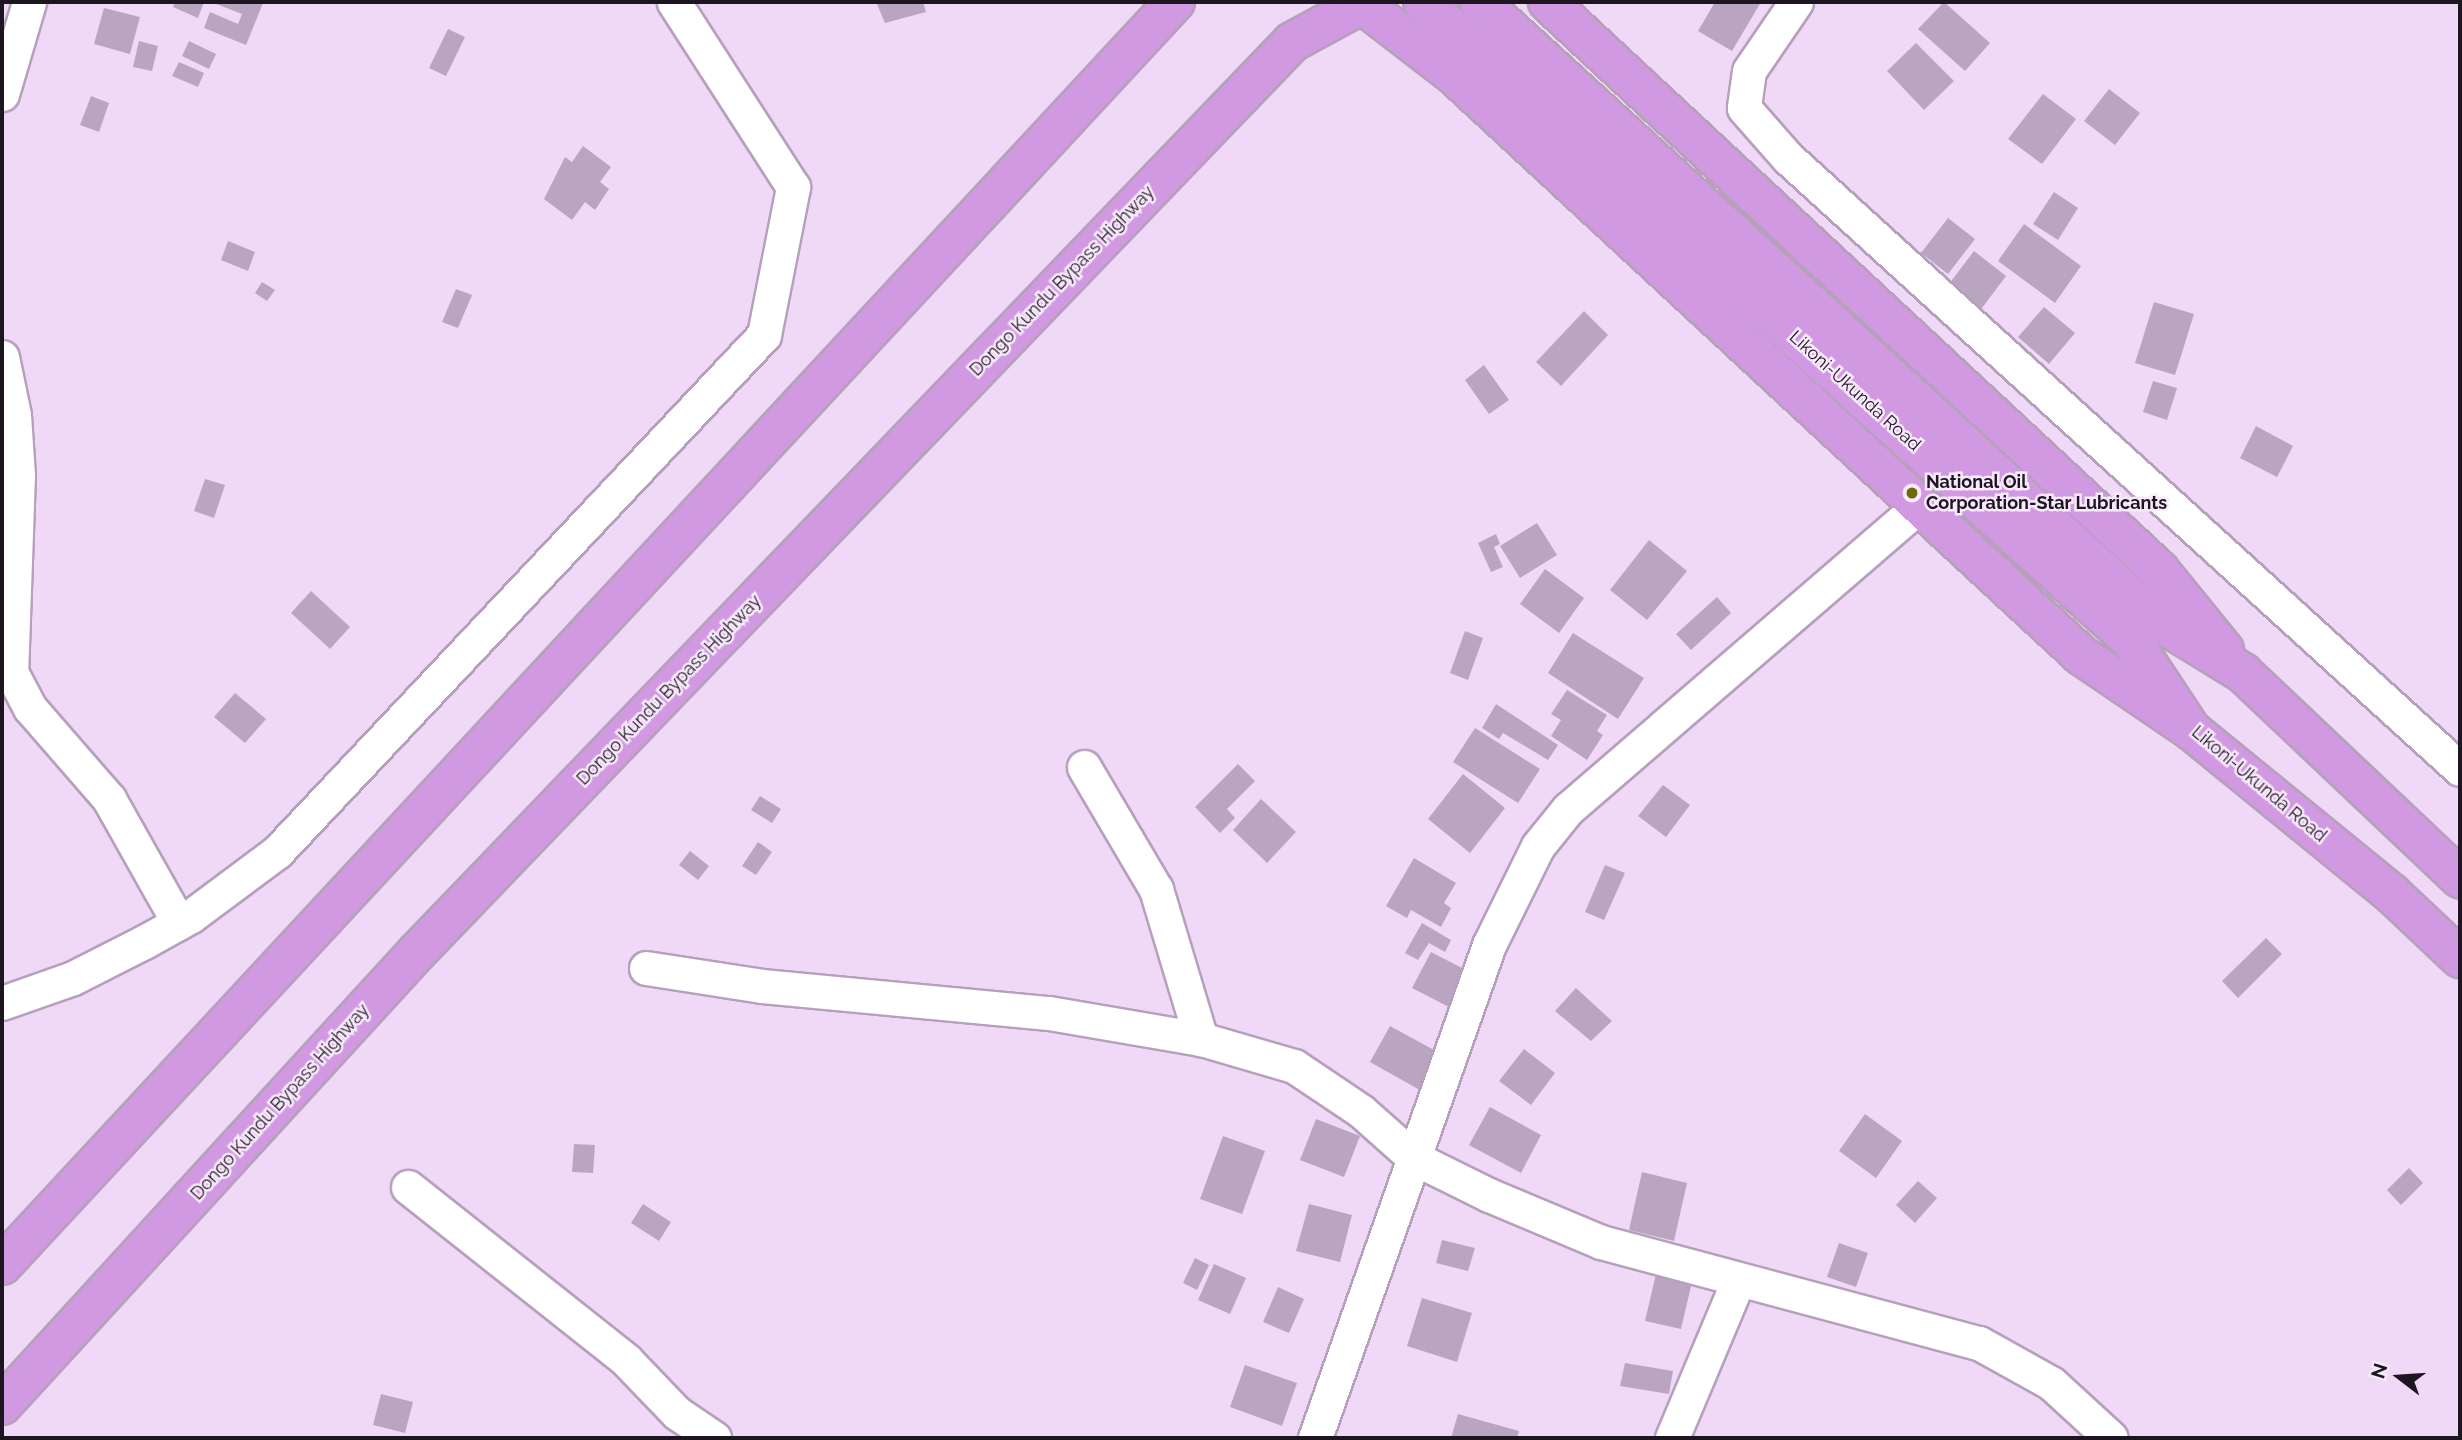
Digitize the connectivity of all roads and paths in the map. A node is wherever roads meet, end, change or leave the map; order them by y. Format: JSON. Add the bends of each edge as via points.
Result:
{"nodes":[{"id":1,"x":29,"y":2,"type":"edge"},
{"id":2,"x":674,"y":2,"type":"edge"},
{"id":3,"x":1175,"y":2,"type":"edge"},
{"id":4,"x":1318,"y":2,"type":"edge"},
{"id":5,"x":1423,"y":2,"type":"edge"},
{"id":6,"x":1480,"y":2,"type":"edge"},
{"id":7,"x":1548,"y":2,"type":"edge"},
{"id":8,"x":1796,"y":2,"type":"edge"},
{"id":9,"x":1367,"y":3,"type":"edge"},
{"id":10,"x":2,"y":94,"type":"edge"},
{"id":11,"x":2,"y":357,"type":"edge"},
{"id":12,"x":1920,"y":505,"type":"junction"},
{"id":13,"x":2144,"y":631,"type":"junction"},
{"id":14,"x":7,"y":669,"type":"edge"},
{"id":15,"x":2243,"y":673,"type":"junction"},
{"id":16,"x":2191,"y":730,"type":"junction"},
{"id":17,"x":1084,"y":767,"type":"dead end"},
{"id":18,"x":2460,"y":769,"type":"edge"},
{"id":19,"x":2460,"y":878,"type":"edge"},
{"id":20,"x":179,"y":923,"type":"junction"},
{"id":21,"x":2460,"y":958,"type":"edge"},
{"id":22,"x":646,"y":968,"type":"dead end"},
{"id":23,"x":2,"y":1003,"type":"edge"},
{"id":24,"x":1201,"y":1039,"type":"junction"},
{"id":25,"x":1414,"y":1158,"type":"junction"},
{"id":26,"x":408,"y":1187,"type":"dead end"},
{"id":27,"x":2,"y":1265,"type":"edge"},
{"id":28,"x":1738,"y":1281,"type":"junction"},
{"id":29,"x":2,"y":1405,"type":"edge"},
{"id":30,"x":713,"y":1438,"type":"edge"},
{"id":31,"x":1315,"y":1438,"type":"edge"},
{"id":32,"x":1672,"y":1438,"type":"edge"},
{"id":33,"x":2111,"y":1438,"type":"edge"}],
"edges":[{"from":1,"to":10,"type":"street"},
{"from":2,"to":20,"type":"street","via":[[793,187],[764,335],[276,852]]},
{"from":3,"to":27,"type":"highway"},
{"from":4,"to":9,"type":"highway"},
{"from":5,"to":13,"type":"highway","name":"Likoni-Ukunda Road"},
{"from":6,"to":13,"type":"highway","name":"Likoni-Ukunda Road"},
{"from":7,"to":15,"type":"highway","via":[[2159,570]]},
{"from":8,"to":18,"type":"street","via":[[1749,71],[1744,108],[1788,158]]},
{"from":9,"to":12,"type":"highway","via":[[1453,74]]},
{"from":9,"to":29,"type":"highway","name":"Dongo Kundu Bypass Highway","via":[[1292,42],[417,952]]},
{"from":11,"to":14,"type":"street","via":[[14,415],[18,475]]},
{"from":12,"to":16,"type":"highway","via":[[2082,656]]},
{"from":12,"to":25,"type":"street","via":[[1568,809],[1538,846],[1489,945]]},
{"from":13,"to":15,"type":"highway","name":"Likoni-Ukunda Road"},
{"from":13,"to":16,"type":"highway","name":"Likoni-Ukunda Road"},
{"from":14,"to":20,"type":"street","via":[[30,708],[109,799]]},
{"from":15,"to":19,"type":"highway","name":"Likoni-Ukunda Road"},
{"from":16,"to":21,"type":"highway","name":"Likoni-Ukunda Road","via":[[2391,893]]},
{"from":17,"to":24,"type":"street","via":[[1156,889]]},
{"from":20,"to":23,"type":"street","via":[[73,978]]},
{"from":22,"to":24,"type":"street","via":[[762,985],[1049,1013]]},
{"from":24,"to":25,"type":"street","via":[[1294,1066],[1361,1111]]},
{"from":25,"to":28,"type":"street","via":[[1601,1242]]},
{"from":25,"to":31,"type":"street"},
{"from":26,"to":30,"type":"street","via":[[626,1360],[677,1413]]},
{"from":28,"to":32,"type":"street"},
{"from":28,"to":33,"type":"street","via":[[1979,1343],[2051,1383]]}]}
